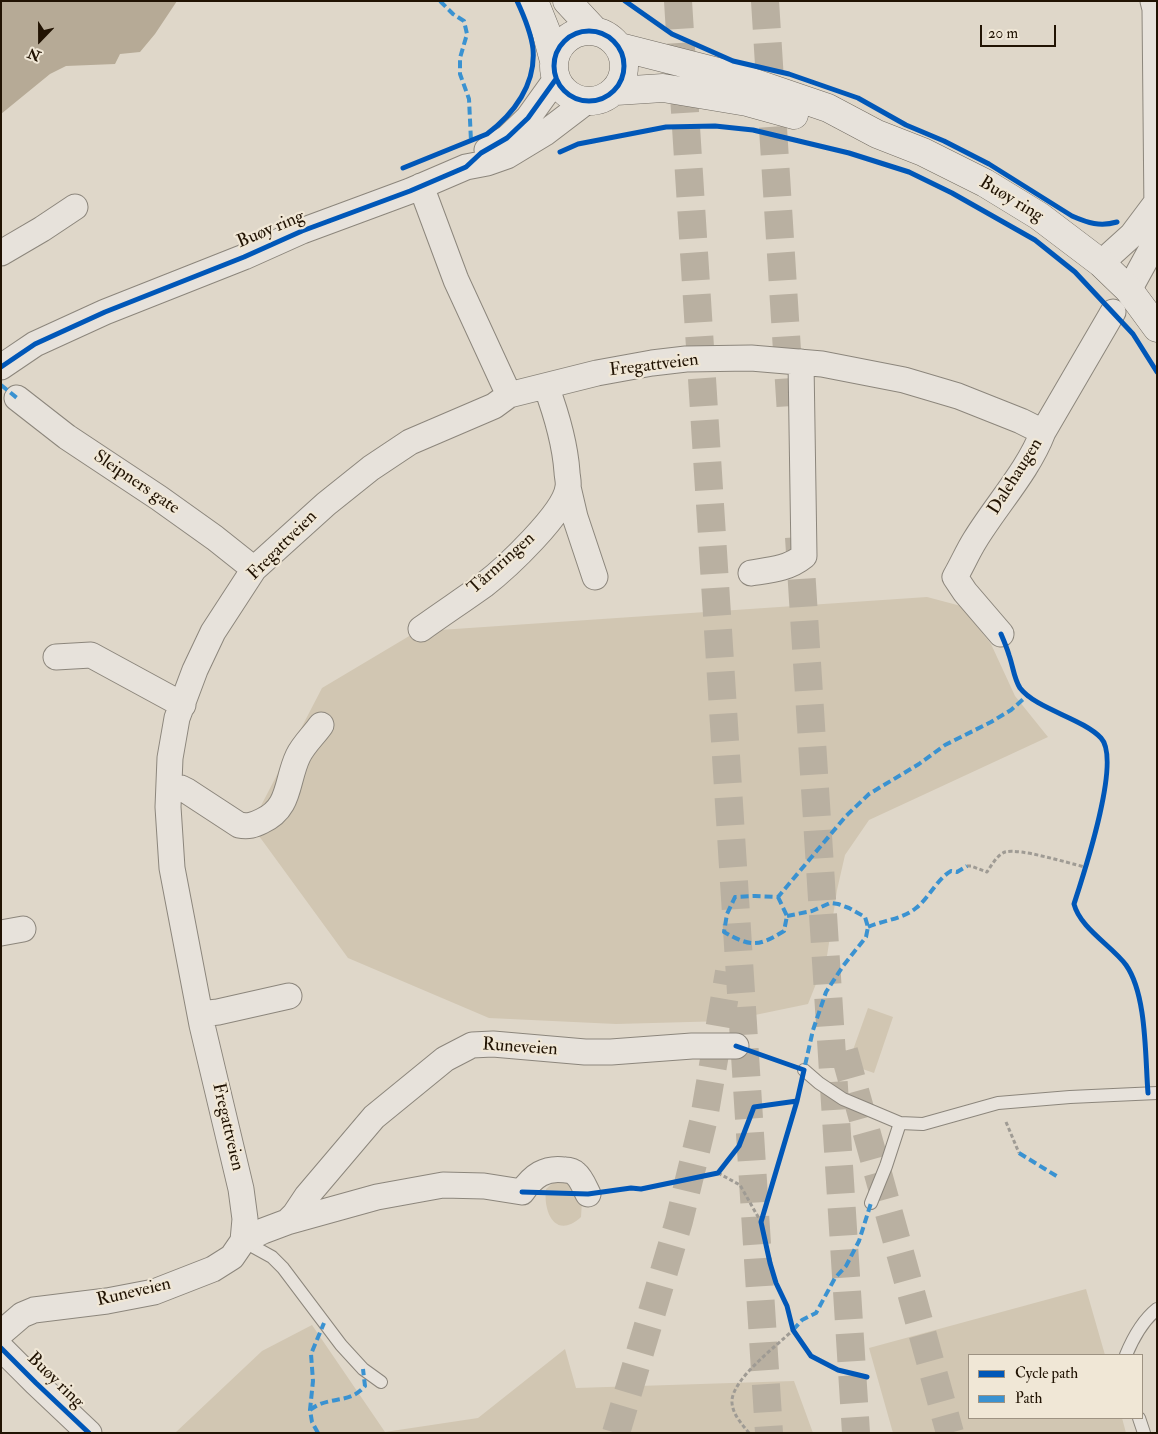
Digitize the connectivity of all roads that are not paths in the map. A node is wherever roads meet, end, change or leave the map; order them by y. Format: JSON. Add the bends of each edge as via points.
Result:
{"nodes":[{"id":1,"x":534,"y":1,"type":"edge"},
{"id":2,"x":567,"y":1,"type":"edge"},
{"id":3,"x":1155,"y":7,"type":"edge"},
{"id":4,"x":596,"y":31,"type":"junction"},
{"id":5,"x":620,"y":48,"type":"junction"},
{"id":6,"x":555,"y":70,"type":"junction"},
{"id":7,"x":616,"y":91,"type":"junction"},
{"id":8,"x":587,"y":101,"type":"junction"},
{"id":9,"x":877,"y":134,"type":"junction"},
{"id":10,"x":466,"y":167,"type":"junction"},
{"id":11,"x":421,"y":186,"type":"junction"},
{"id":12,"x":75,"y":207,"type":"dead end"},
{"id":13,"x":1156,"y":214,"type":"edge"},
{"id":14,"x":1,"y":253,"type":"edge"},
{"id":15,"x":1101,"y":263,"type":"junction"},
{"id":16,"x":1129,"y":290,"type":"junction"},
{"id":17,"x":1113,"y":312,"type":"dead end"},
{"id":18,"x":1157,"y":328,"type":"edge"},
{"id":19,"x":801,"y":362,"type":"junction"},
{"id":20,"x":1,"y":367,"type":"edge"},
{"id":21,"x":546,"y":386,"type":"junction"},
{"id":22,"x":509,"y":395,"type":"junction"},
{"id":23,"x":17,"y":398,"type":"dead end"},
{"id":24,"x":1043,"y":432,"type":"junction"},
{"id":25,"x":568,"y":487,"type":"junction"},
{"id":26,"x":254,"y":569,"type":"junction"},
{"id":27,"x":751,"y":573,"type":"dead end"},
{"id":28,"x":595,"y":577,"type":"dead end"},
{"id":29,"x":422,"y":629,"type":"dead end"},
{"id":30,"x":1001,"y":634,"type":"dead end"},
{"id":31,"x":56,"y":658,"type":"dead end"},
{"id":32,"x":183,"y":705,"type":"junction"},
{"id":33,"x":321,"y":725,"type":"dead end"},
{"id":34,"x":169,"y":788,"type":"junction"},
{"id":35,"x":289,"y":996,"type":"dead end"},
{"id":36,"x":200,"y":1014,"type":"junction"},
{"id":37,"x":736,"y":1046,"type":"dead end"},
{"id":38,"x":804,"y":1070,"type":"dead end"},
{"id":39,"x":1157,"y":1094,"type":"edge"},
{"id":40,"x":900,"y":1123,"type":"junction"},
{"id":41,"x":588,"y":1194,"type":"dead end"},
{"id":42,"x":871,"y":1203,"type":"dead end"},
{"id":43,"x":287,"y":1222,"type":"junction"},
{"id":44,"x":243,"y":1241,"type":"junction"},
{"id":45,"x":1157,"y":1309,"type":"edge"},
{"id":46,"x":1,"y":1333,"type":"edge"},
{"id":47,"x":1,"y":1348,"type":"edge"},
{"id":48,"x":1126,"y":1354,"type":"edge"},
{"id":49,"x":381,"y":1382,"type":"dead end"},
{"id":50,"x":1139,"y":1419,"type":"edge"},
{"id":51,"x":89,"y":1433,"type":"edge"},
{"id":52,"x":1144,"y":1433,"type":"edge"}],
"edges":[{"from":1,"to":6,"type":"main road","via":[[546,31]]},
{"from":2,"to":4,"type":"main road"},
{"from":3,"to":13,"type":"street"},
{"from":4,"to":5,"type":"main road","via":[[608,36]]},
{"from":4,"to":6,"type":"main road","via":[[579,32],[562,43],[557,52]]},
{"from":5,"to":7,"type":"main road","via":[[624,74]]},
{"from":5,"to":9,"type":"main road","name":"Buøy ring","via":[[734,76],[828,108]]},
{"from":6,"to":8,"type":"main road","via":[[561,88],[568,95]]},
{"from":6,"to":10,"type":"street","name":"Buøy ring","via":[[528,118],[507,138]]},
{"from":7,"to":8,"type":"main road"},
{"from":7,"to":9,"type":"main road","name":"Buøy ring","via":[[663,88],[747,102]]},
{"from":8,"to":10,"type":"street","name":"Buøy ring","via":[[545,133],[507,156]]},
{"from":9,"to":15,"type":"main road","name":"Buøy ring","via":[[985,183],[1039,216]]},
{"from":10,"to":11,"type":"street","name":"Buøy ring"},
{"from":11,"to":20,"type":"street","name":"Buøy ring","via":[[104,312],[35,344]]},
{"from":11,"to":22,"type":"street","via":[[456,280]]},
{"from":12,"to":14,"type":"street"},
{"from":13,"to":15,"type":"street"},
{"from":13,"to":16,"type":"street","via":[[1152,248]]},
{"from":15,"to":16,"type":"main road","name":"Buøy ring"},
{"from":16,"to":18,"type":"main road","name":"Buøy ring"},
{"from":17,"to":24,"type":"street","name":"Dalehaugen"},
{"from":19,"to":21,"type":"street","name":"Fregattveien","via":[[751,358],[686,360],[597,373]]},
{"from":19,"to":24,"type":"street","name":"Fregattveien","via":[[904,380],[958,396]]},
{"from":19,"to":27,"type":"street","via":[[804,556],[795,564]]},
{"from":21,"to":22,"type":"street","name":"Fregattveien"},
{"from":21,"to":25,"type":"street","via":[[564,451]]},
{"from":22,"to":26,"type":"street","name":"Fregattveien","via":[[494,406],[410,442],[371,468]]},
{"from":23,"to":26,"type":"street","name":"Sleipners gate","via":[[67,437],[160,498]]},
{"from":24,"to":30,"type":"street","name":"Dalehaugen","via":[[955,576]]},
{"from":25,"to":28,"type":"street","via":[[574,517]]},
{"from":25,"to":29,"type":"street","name":"Tårnringen","via":[[551,519],[517,554],[486,584]]},
{"from":26,"to":32,"type":"street","name":"Fregattveien","via":[[213,632]]},
{"from":31,"to":32,"type":"street","via":[[91,656]]},
{"from":32,"to":34,"type":"street","name":"Fregattveien","via":[[177,718],[170,758]]},
{"from":33,"to":34,"type":"street","via":[[298,756],[287,796],[271,817],[257,823],[246,827],[240,825],[187,791]]},
{"from":34,"to":36,"type":"street","name":"Fregattveien","via":[[168,830],[172,868]]},
{"from":35,"to":36,"type":"street"},
{"from":36,"to":44,"type":"street","name":"Fregattveien","via":[[241,1189],[245,1218]]},
{"from":37,"to":43,"type":"street","name":"Runeveien","via":[[585,1052],[472,1045],[445,1059],[374,1117]]},
{"from":38,"to":40,"type":"lane","via":[[843,1100]]},
{"from":39,"to":40,"type":"lane","via":[[998,1103],[923,1124]]},
{"from":40,"to":42,"type":"lane"},
{"from":41,"to":43,"type":"street","name":"Runeveien","via":[[576,1174],[568,1170],[547,1169],[522,1192],[484,1186],[443,1185],[377,1197]]},
{"from":43,"to":44,"type":"street","name":"Runeveien"},
{"from":44,"to":46,"type":"street","name":"Runeveien","via":[[232,1257],[174,1286],[130,1298],[34,1310],[22,1315]]},
{"from":44,"to":49,"type":"lane","via":[[272,1257],[283,1268],[341,1345],[363,1369]]},
{"from":45,"to":48,"type":"lane","via":[[1142,1324]]},
{"from":47,"to":51,"type":"street","name":"Buøy ring"},
{"from":50,"to":52,"type":"lane"}]}
